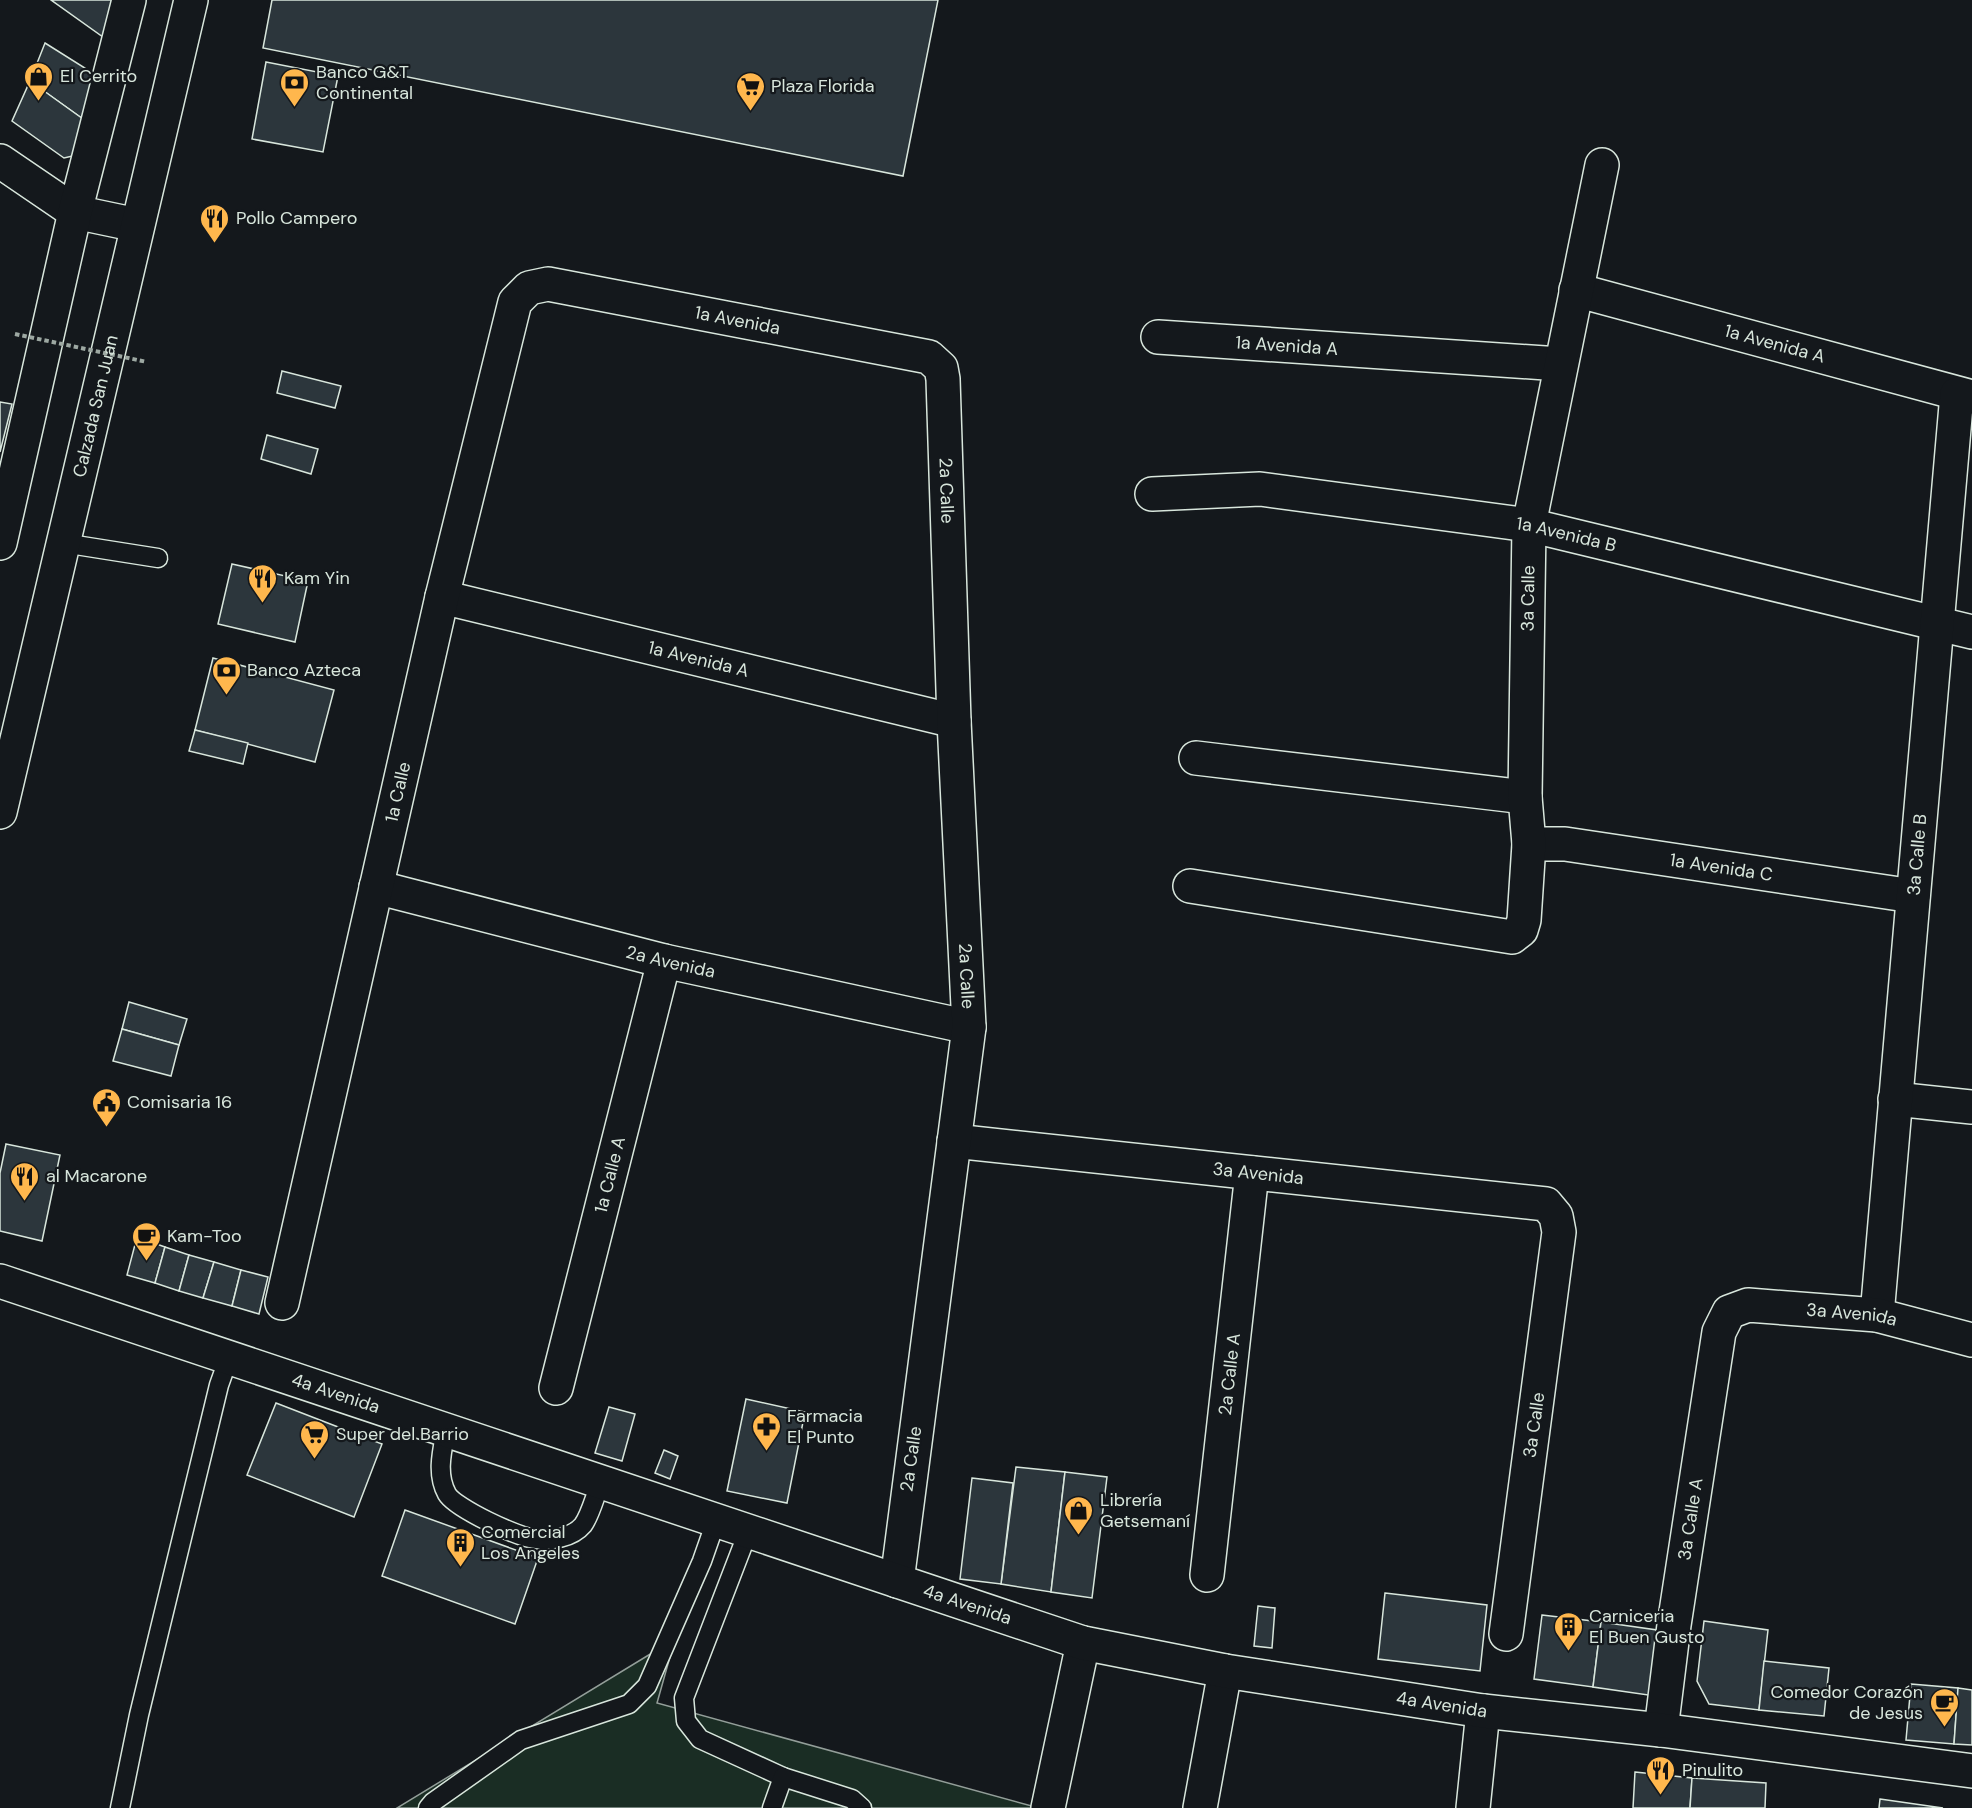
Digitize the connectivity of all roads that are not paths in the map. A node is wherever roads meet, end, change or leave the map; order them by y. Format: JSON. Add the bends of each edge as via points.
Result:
{"nodes":[{"id":1,"x":129,"y":0,"type":"edge"},
{"id":2,"x":191,"y":0,"type":"edge"},
{"id":3,"x":0,"y":161,"type":"edge"},
{"id":4,"x":1602,"y":165,"type":"dead end"},
{"id":5,"x":75,"y":212,"type":"junction"},
{"id":6,"x":137,"y":225,"type":"junction"},
{"id":7,"x":529,"y":288,"type":"joint"},
{"id":8,"x":1576,"y":290,"type":"junction"},
{"id":9,"x":1158,"y":337,"type":"dead end"},
{"id":10,"x":1560,"y":364,"type":"junction"},
{"id":11,"x":941,"y":368,"type":"joint"},
{"id":12,"x":1964,"y":396,"type":"edge"},
{"id":13,"x":1152,"y":494,"type":"dead end"},
{"id":14,"x":1529,"y":525,"type":"junction"},
{"id":15,"x":0,"y":543,"type":"edge"},
{"id":16,"x":63,"y":543,"type":"junction"},
{"id":17,"x":158,"y":558,"type":"dead end"},
{"id":18,"x":442,"y":597,"type":"junction"},
{"id":19,"x":1937,"y":623,"type":"junction"},
{"id":20,"x":1972,"y":632,"type":"edge"},
{"id":21,"x":954,"y":721,"type":"junction"},
{"id":22,"x":1196,"y":758,"type":"dead end"},
{"id":23,"x":1525,"y":797,"type":"junction"},
{"id":24,"x":0,"y":812,"type":"edge"},
{"id":25,"x":1529,"y":844,"type":"junction"},
{"id":26,"x":1190,"y":886,"type":"dead end"},
{"id":27,"x":375,"y":887,"type":"junction"},
{"id":28,"x":1913,"y":896,"type":"junction"},
{"id":29,"x":664,"y":961,"type":"junction"},
{"id":30,"x":969,"y":1028,"type":"junction"},
{"id":31,"x":1895,"y":1100,"type":"junction"},
{"id":32,"x":1972,"y":1107,"type":"edge"},
{"id":33,"x":954,"y":1141,"type":"junction"},
{"id":34,"x":1252,"y":1173,"type":"junction"},
{"id":35,"x":1556,"y":1216,"type":"joint"},
{"id":36,"x":0,"y":1281,"type":"edge"},
{"id":37,"x":282,"y":1303,"type":"dead end"},
{"id":38,"x":1730,"y":1312,"type":"joint"},
{"id":39,"x":1877,"y":1315,"type":"junction"},
{"id":40,"x":1972,"y":1340,"type":"edge"},
{"id":41,"x":229,"y":1358,"type":"junction"},
{"id":42,"x":556,"y":1388,"type":"dead end"},
{"id":43,"x":446,"y":1430,"type":"junction"},
{"id":44,"x":601,"y":1482,"type":"junction"},
{"id":45,"x":716,"y":1521,"type":"junction"},
{"id":46,"x":748,"y":1532,"type":"junction"},
{"id":47,"x":1207,"y":1575,"type":"dead end"},
{"id":48,"x":897,"y":1581,"type":"junction"},
{"id":49,"x":1506,"y":1634,"type":"dead end"},
{"id":50,"x":1083,"y":1644,"type":"junction"},
{"id":51,"x":1225,"y":1671,"type":"junction"},
{"id":52,"x":1483,"y":1712,"type":"junction"},
{"id":53,"x":1662,"y":1730,"type":"junction"},
{"id":54,"x":1972,"y":1771,"type":"edge"},
{"id":55,"x":783,"y":1777,"type":"junction"},
{"id":56,"x":120,"y":1808,"type":"edge"},
{"id":57,"x":428,"y":1808,"type":"edge"},
{"id":58,"x":772,"y":1808,"type":"edge"},
{"id":59,"x":862,"y":1808,"type":"edge"},
{"id":60,"x":1048,"y":1808,"type":"edge"},
{"id":61,"x":1200,"y":1808,"type":"edge"},
{"id":62,"x":1473,"y":1808,"type":"edge"}],
"edges":[{"from":1,"to":5,"type":"street"},
{"from":2,"to":6,"type":"street","name":"Calzada San Juan"},
{"from":3,"to":5,"type":"street"},
{"from":4,"to":8,"type":"street","name":"3a Calle"},
{"from":5,"to":6,"type":"street"},
{"from":5,"to":15,"type":"street"},
{"from":6,"to":16,"type":"street","name":"Calzada San Juan"},
{"from":7,"to":11,"type":"street","name":"1a Avenida","via":[[548,284],[929,357]]},
{"from":7,"to":18,"type":"street","name":"1a Calle","via":[[515,302]]},
{"from":8,"to":10,"type":"street","name":"3a Calle"},
{"from":8,"to":12,"type":"street","name":"1a Avenida A"},
{"from":9,"to":10,"type":"street","name":"1a Avenida A"},
{"from":10,"to":14,"type":"street","name":"3a Calle"},
{"from":11,"to":21,"type":"street","name":"2a Calle"},
{"from":12,"to":19,"type":"street","name":"3a Calle B"},
{"from":13,"to":14,"type":"street","name":"1a Avenida B","via":[[1260,489]]},
{"from":14,"to":19,"type":"street","name":"1a Avenida B"},
{"from":14,"to":23,"type":"street","name":"3a Calle"},
{"from":16,"to":17,"type":"lane"},
{"from":16,"to":24,"type":"street","name":"Calzada San Juan"},
{"from":18,"to":21,"type":"street","name":"1a Avenida A"},
{"from":18,"to":27,"type":"street","name":"1a Calle"},
{"from":19,"to":20,"type":"street","name":"1a Avenida B"},
{"from":19,"to":28,"type":"street","name":"3a Calle B"},
{"from":21,"to":30,"type":"street","name":"2a Calle"},
{"from":22,"to":23,"type":"street"},
{"from":23,"to":25,"type":"street","name":"3a Calle"},
{"from":25,"to":26,"type":"street","name":"3a Calle","via":[[1524,920],[1521,930],[1512,937]]},
{"from":25,"to":28,"type":"street","name":"1a Avenida C","via":[[1565,844]]},
{"from":27,"to":29,"type":"street","name":"2a Avenida"},
{"from":27,"to":37,"type":"street","name":"1a Calle"},
{"from":28,"to":31,"type":"street","name":"3a Calle B"},
{"from":29,"to":30,"type":"street","name":"2a Avenida"},
{"from":29,"to":42,"type":"street","name":"1a Calle A"},
{"from":30,"to":33,"type":"street","name":"2a Calle"},
{"from":31,"to":32,"type":"street"},
{"from":31,"to":39,"type":"street","name":"3a Calle B"},
{"from":33,"to":34,"type":"street","name":"3a Avenida"},
{"from":33,"to":48,"type":"street","name":"2a Calle"},
{"from":34,"to":35,"type":"street","name":"3a Avenida","via":[[1546,1204]]},
{"from":34,"to":47,"type":"street","name":"2a Calle A"},
{"from":35,"to":49,"type":"street","name":"3a Calle","via":[[1559,1232]]},
{"from":36,"to":41,"type":"street","name":"4a Avenida"},
{"from":38,"to":39,"type":"street","name":"3a Avenida","via":[[1748,1305]]},
{"from":38,"to":53,"type":"street","name":"3a Calle A","via":[[1719,1332],[1674,1624]]},
{"from":39,"to":40,"type":"street","name":"3a Avenida"},
{"from":41,"to":43,"type":"street","name":"4a Avenida"},
{"from":41,"to":56,"type":"lane","via":[[213,1407]]},
{"from":43,"to":44,"type":"street","name":"4a Avenida"},
{"from":43,"to":44,"type":"lane","via":[[440,1463],[447,1494],[460,1509],[533,1539],[554,1540],[582,1525]]},
{"from":44,"to":45,"type":"street","name":"4a Avenida"},
{"from":45,"to":46,"type":"street","name":"4a Avenida"},
{"from":45,"to":57,"type":"lane","via":[[647,1686],[629,1704],[521,1740]]},
{"from":46,"to":48,"type":"street","name":"4a Avenida"},
{"from":46,"to":55,"type":"lane","via":[[684,1698],[686,1721],[700,1739]]},
{"from":48,"to":50,"type":"street","name":"4a Avenida"},
{"from":50,"to":51,"type":"street","name":"4a Avenida"},
{"from":50,"to":60,"type":"street"},
{"from":51,"to":52,"type":"street","name":"4a Avenida"},
{"from":51,"to":61,"type":"street"},
{"from":52,"to":53,"type":"street","name":"4a Avenida"},
{"from":52,"to":62,"type":"street"},
{"from":53,"to":54,"type":"street","name":"4a Avenida"},
{"from":55,"to":58,"type":"lane"},
{"from":55,"to":59,"type":"lane","via":[[852,1799]]}]}
